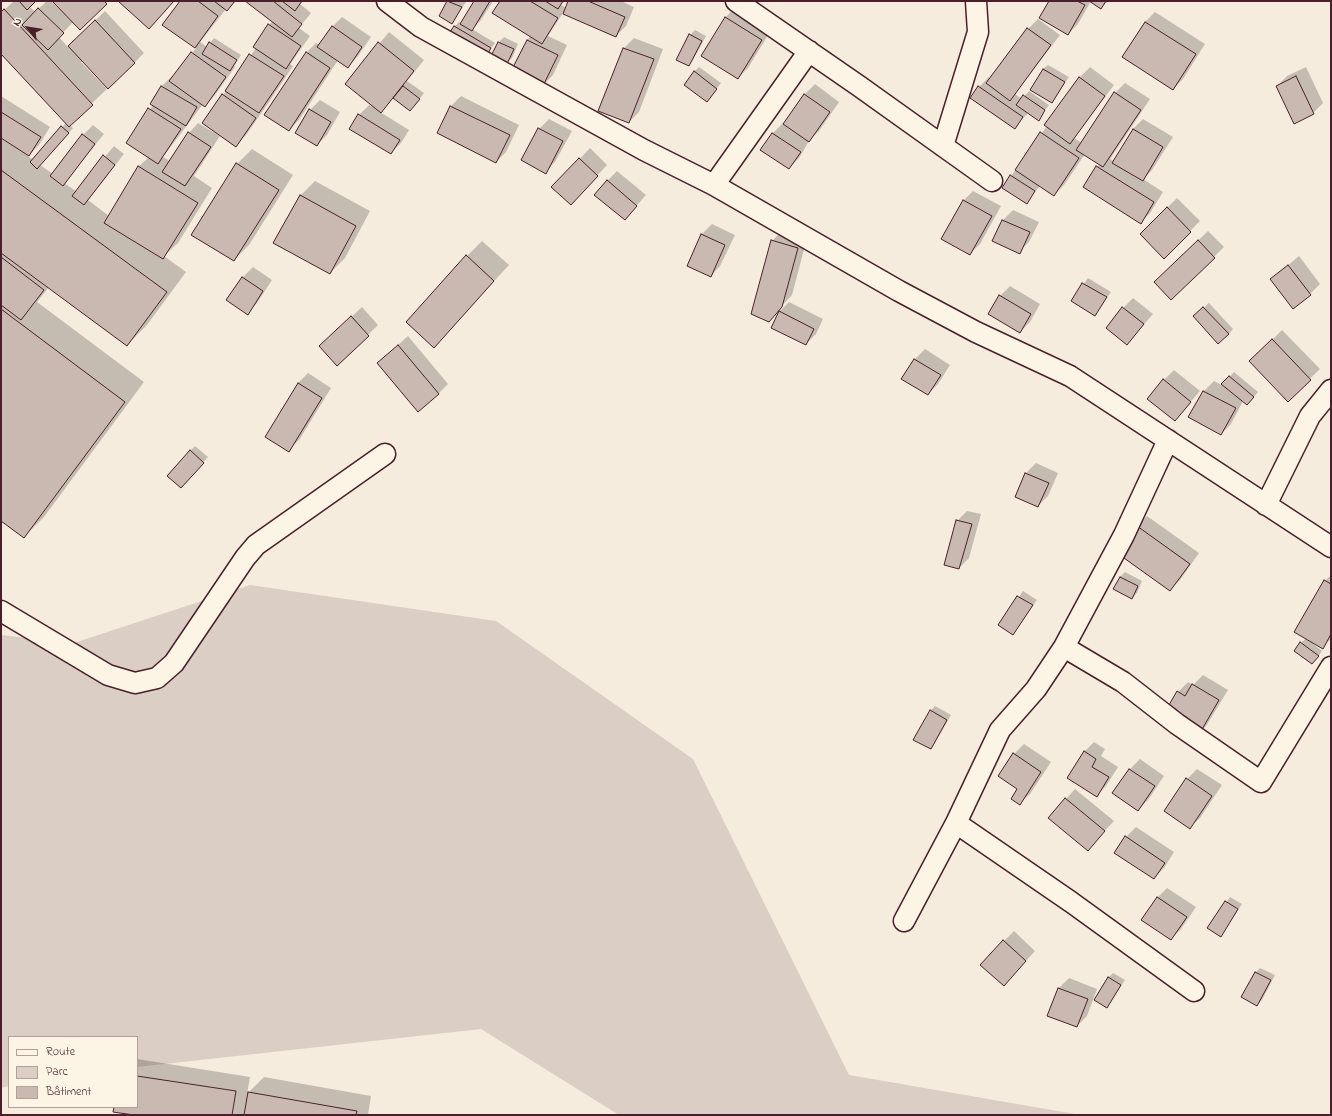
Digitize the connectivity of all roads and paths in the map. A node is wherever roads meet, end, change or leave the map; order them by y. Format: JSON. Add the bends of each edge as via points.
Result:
{"nodes":[{"id":1,"x":387,"y":1,"type":"edge"},
{"id":2,"x":736,"y":1,"type":"edge"},
{"id":3,"x":976,"y":1,"type":"edge"},
{"id":4,"x":809,"y":51,"type":"junction"},
{"id":5,"x":943,"y":146,"type":"junction"},
{"id":6,"x":992,"y":181,"type":"dead end"},
{"id":7,"x":714,"y":185,"type":"junction"},
{"id":8,"x":1331,"y":390,"type":"edge"},
{"id":9,"x":1168,"y":440,"type":"junction"},
{"id":10,"x":385,"y":454,"type":"dead end"},
{"id":11,"x":1266,"y":505,"type":"junction"},
{"id":12,"x":1331,"y":547,"type":"edge"},
{"id":13,"x":1,"y":611,"type":"edge"},
{"id":14,"x":1064,"y":646,"type":"junction"},
{"id":15,"x":1331,"y":667,"type":"edge"},
{"id":16,"x":956,"y":823,"type":"junction"},
{"id":17,"x":904,"y":921,"type":"dead end"},
{"id":18,"x":1194,"y":991,"type":"dead end"}],
"edges":[{"from":1,"to":7,"type":"street","via":[[421,27],[644,150]]},
{"from":2,"to":4,"type":"street"},
{"from":3,"to":5,"type":"street","via":[[978,32]]},
{"from":4,"to":5,"type":"street"},
{"from":4,"to":7,"type":"street"},
{"from":5,"to":6,"type":"street"},
{"from":7,"to":9,"type":"street","via":[[899,291],[976,332],[1070,376]]},
{"from":8,"to":11,"type":"street","via":[[1310,416]]},
{"from":9,"to":11,"type":"street"},
{"from":9,"to":14,"type":"street","via":[[1124,535]]},
{"from":10,"to":13,"type":"street","via":[[256,545],[174,663],[157,678],[135,683],[108,675]]},
{"from":11,"to":12,"type":"street"},
{"from":14,"to":15,"type":"street","via":[[1123,682],[1177,724],[1261,782]]},
{"from":14,"to":16,"type":"street","via":[[1036,688],[1000,730]]},
{"from":16,"to":17,"type":"street"},
{"from":16,"to":18,"type":"street"}]}
